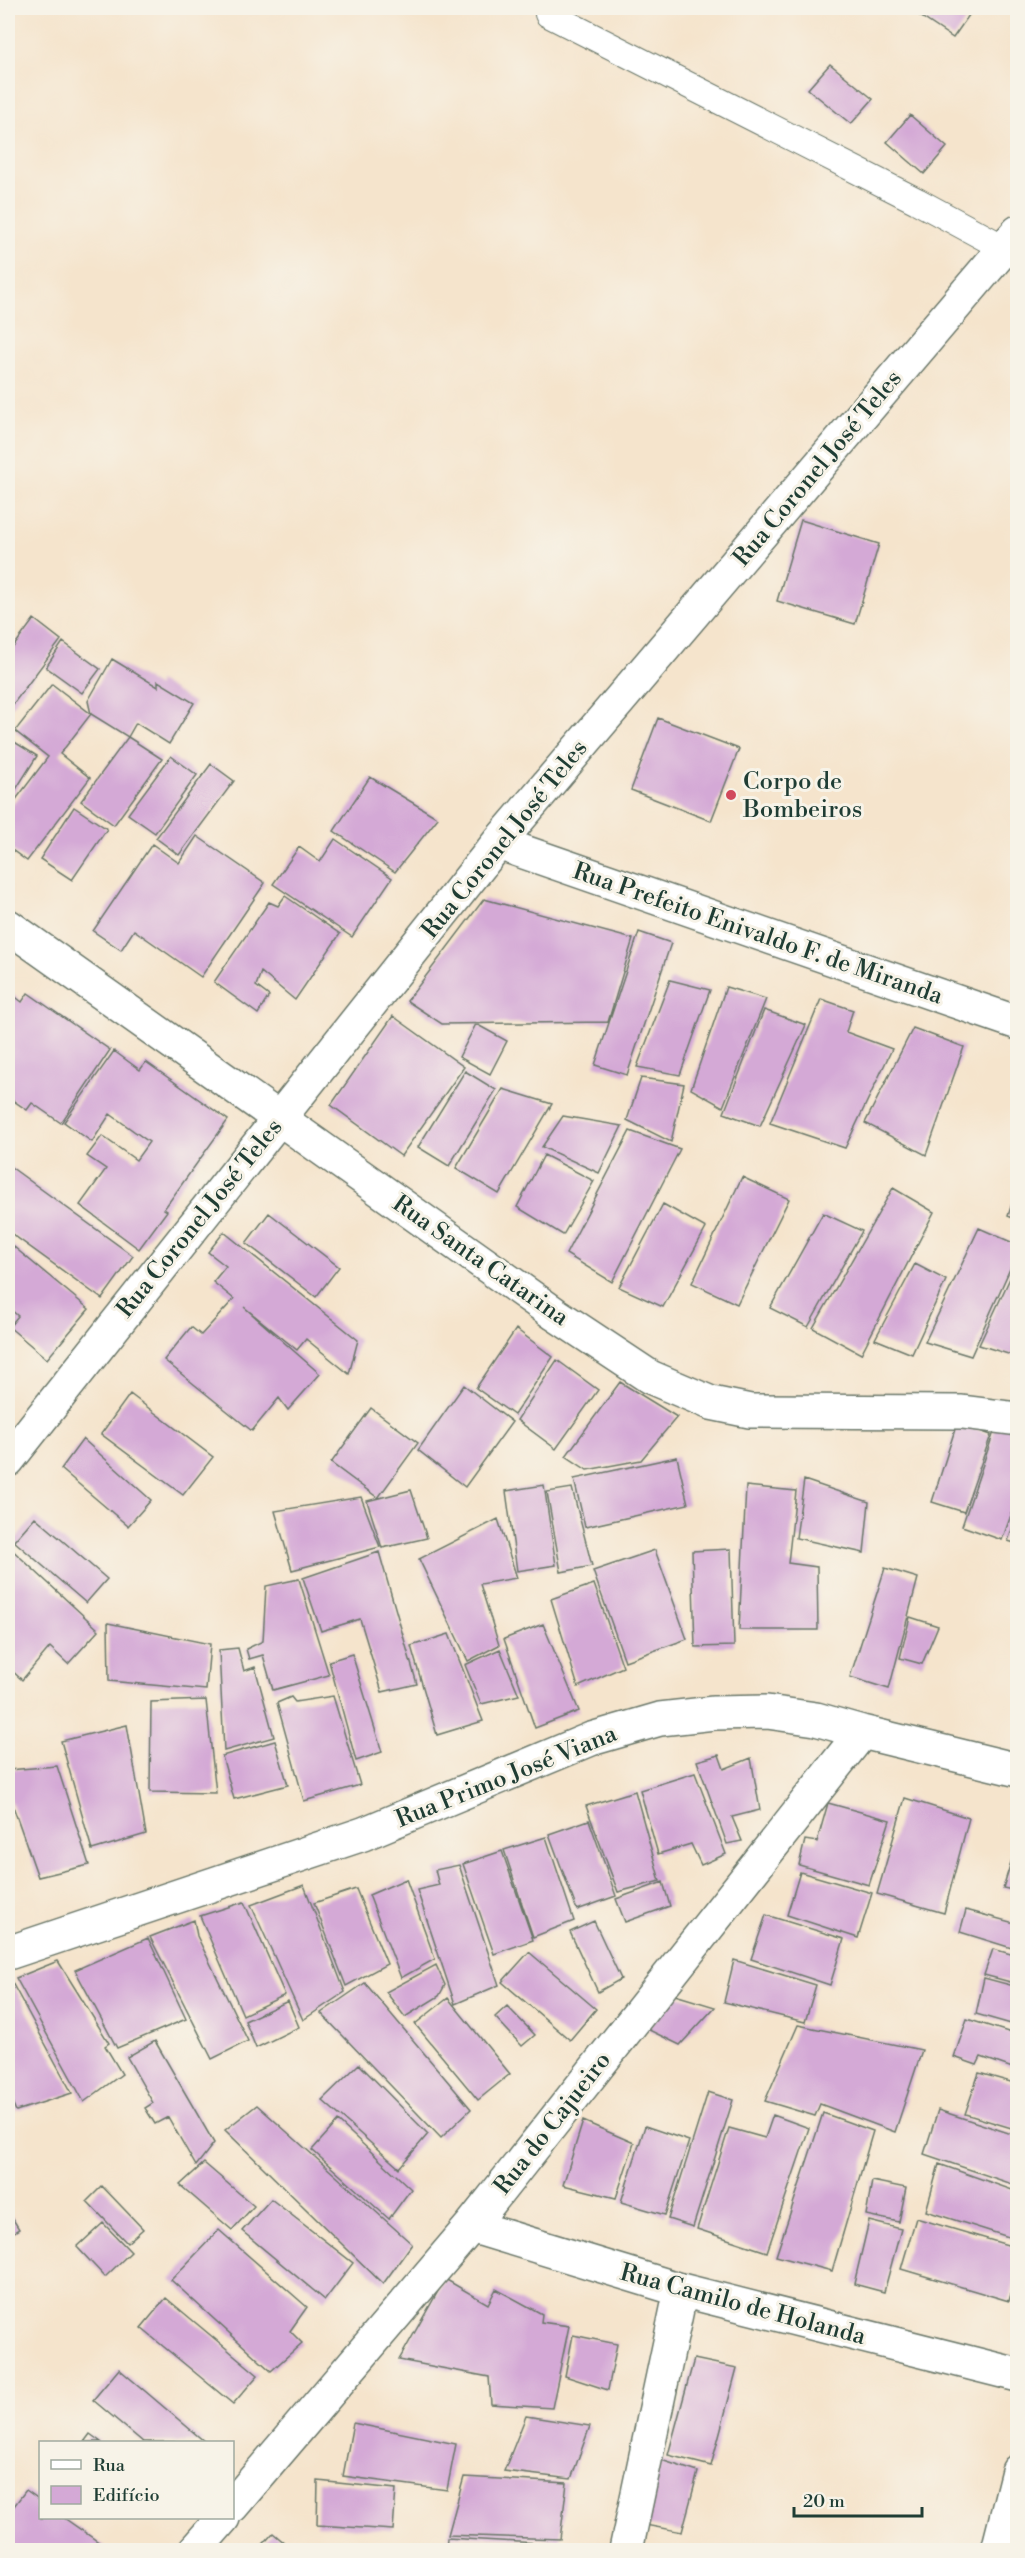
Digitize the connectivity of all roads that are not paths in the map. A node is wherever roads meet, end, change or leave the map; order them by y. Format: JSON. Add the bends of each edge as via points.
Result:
{"nodes":[{"id":1,"x":548,"y":14,"type":"dead end"},
{"id":2,"x":1011,"y":240,"type":"edge"},
{"id":3,"x":498,"y":843,"type":"junction"},
{"id":4,"x":8,"y":926,"type":"edge"},
{"id":5,"x":1017,"y":1023,"type":"edge"},
{"id":6,"x":280,"y":1117,"type":"junction"},
{"id":7,"x":1017,"y":1419,"type":"edge"},
{"id":8,"x":8,"y":1460,"type":"edge"},
{"id":9,"x":862,"y":1732,"type":"junction"},
{"id":10,"x":1017,"y":1770,"type":"edge"},
{"id":11,"x":8,"y":1953,"type":"edge"},
{"id":12,"x":471,"y":2226,"type":"junction"},
{"id":13,"x":681,"y":2290,"type":"junction"},
{"id":14,"x":1017,"y":2375,"type":"edge"},
{"id":15,"x":1017,"y":2471,"type":"edge"},
{"id":16,"x":234,"y":2504,"type":"edge"},
{"id":17,"x":221,"y":2519,"type":"edge"},
{"id":18,"x":195,"y":2550,"type":"edge"},
{"id":19,"x":626,"y":2550,"type":"edge"},
{"id":20,"x":998,"y":2550,"type":"edge"}],
"edges":[{"from":1,"to":2,"type":"lane","via":[[906,196]]},
{"from":2,"to":3,"type":"street","name":"Rua Coronel José Teles"},
{"from":3,"to":5,"type":"street","name":"Rua Prefeito Enivaldo F. de Miranda"},
{"from":3,"to":6,"type":"street","name":"Rua Coronel José Teles"},
{"from":4,"to":6,"type":"street","name":"Rua Santa Catarina"},
{"from":6,"to":7,"type":"street","name":"Rua Santa Catarina","via":[[555,1314],[650,1377],[686,1393],[750,1411],[962,1412]]},
{"from":6,"to":8,"type":"street","name":"Rua Coronel José Teles"},
{"from":9,"to":10,"type":"street","name":"Rua Primo José Viana"},
{"from":9,"to":11,"type":"street","name":"Rua Primo José Viana","via":[[816,1719],[767,1712],[660,1719],[591,1739],[363,1834]]},
{"from":9,"to":12,"type":"street","name":"Rua do Cajueiro"},
{"from":12,"to":13,"type":"street","name":"Rua Camilo de Holanda"},
{"from":12,"to":16,"type":"street","name":"Rua do Cajueiro"},
{"from":13,"to":14,"type":"street","name":"Rua Camilo de Holanda"},
{"from":13,"to":19,"type":"street"},
{"from":15,"to":20,"type":"street"},
{"from":17,"to":18,"type":"street"}]}
